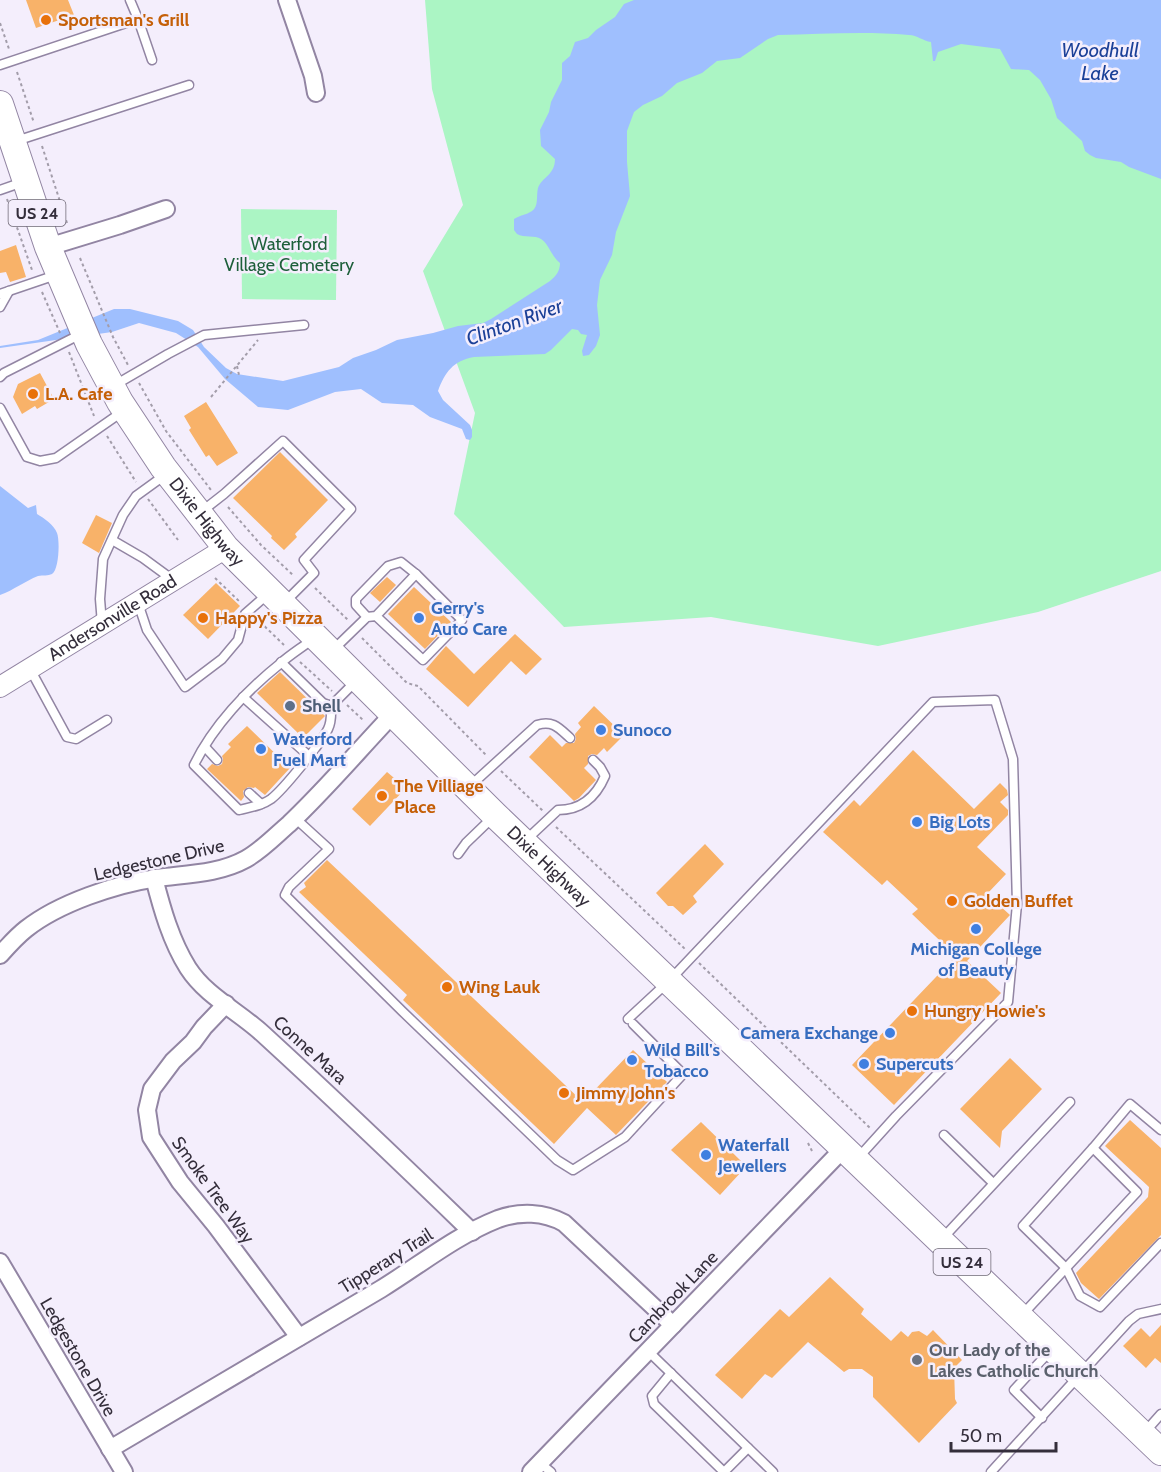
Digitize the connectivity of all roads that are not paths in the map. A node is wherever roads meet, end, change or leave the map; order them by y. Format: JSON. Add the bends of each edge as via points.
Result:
{"nodes":[{"id":1,"x":130,"y":0,"type":"edge"},
{"id":2,"x":287,"y":0,"type":"edge"},
{"id":3,"x":138,"y":19,"type":"junction"},
{"id":4,"x":152,"y":60,"type":"dead end"},
{"id":5,"x":0,"y":65,"type":"edge"},
{"id":6,"x":189,"y":85,"type":"dead end"},
{"id":7,"x":316,"y":93,"type":"dead end"},
{"id":8,"x":5,"y":123,"type":"edge"},
{"id":9,"x":27,"y":181,"type":"junction"},
{"id":10,"x":0,"y":190,"type":"edge"},
{"id":11,"x":166,"y":209,"type":"dead end"},
{"id":12,"x":48,"y":247,"type":"junction"},
{"id":13,"x":48,"y":278,"type":"junction"},
{"id":14,"x":4,"y":293,"type":"edge"},
{"id":15,"x":0,"y":307,"type":"edge"},
{"id":16,"x":304,"y":325,"type":"dead end"},
{"id":17,"x":81,"y":334,"type":"junction"},
{"id":18,"x":0,"y":377,"type":"edge"},
{"id":19,"x":123,"y":381,"type":"junction"},
{"id":20,"x":0,"y":408,"type":"edge"},
{"id":21,"x":125,"y":409,"type":"junction"},
{"id":22,"x":168,"y":472,"type":"junction"},
{"id":23,"x":199,"y":514,"type":"junction"},
{"id":24,"x":112,"y":540,"type":"junction"},
{"id":25,"x":226,"y":549,"type":"junction"},
{"id":26,"x":417,"y":574,"type":"junction"},
{"id":27,"x":173,"y":581,"type":"junction"},
{"id":28,"x":275,"y":599,"type":"junction"},
{"id":29,"x":138,"y":602,"type":"junction"},
{"id":30,"x":372,"y":616,"type":"junction"},
{"id":31,"x":102,"y":624,"type":"junction"},
{"id":32,"x":322,"y":646,"type":"junction"},
{"id":33,"x":281,"y":662,"type":"junction"},
{"id":34,"x":30,"y":669,"type":"junction"},
{"id":35,"x":357,"y":680,"type":"junction"},
{"id":36,"x":0,"y":687,"type":"edge"},
{"id":37,"x":243,"y":697,"type":"junction"},
{"id":38,"x":331,"y":706,"type":"junction"},
{"id":39,"x":393,"y":714,"type":"junction"},
{"id":40,"x":107,"y":720,"type":"dead end"},
{"id":41,"x":570,"y":738,"type":"dead end"},
{"id":42,"x":205,"y":747,"type":"junction"},
{"id":43,"x":309,"y":756,"type":"junction"},
{"id":44,"x":217,"y":760,"type":"dead end"},
{"id":45,"x":592,"y":760,"type":"dead end"},
{"id":46,"x":467,"y":788,"type":"junction"},
{"id":47,"x":249,"y":792,"type":"dead end"},
{"id":48,"x":261,"y":804,"type":"junction"},
{"id":49,"x":495,"y":815,"type":"junction"},
{"id":50,"x":295,"y":818,"type":"junction"},
{"id":51,"x":524,"y":843,"type":"junction"},
{"id":52,"x":458,"y":854,"type":"dead end"},
{"id":53,"x":154,"y":878,"type":"junction"},
{"id":54,"x":0,"y":955,"type":"edge"},
{"id":55,"x":669,"y":981,"type":"junction"},
{"id":56,"x":226,"y":1005,"type":"junction"},
{"id":57,"x":1070,"y":1102,"type":"dead end"},
{"id":58,"x":1161,"y":1130,"type":"edge"},
{"id":59,"x":944,"y":1135,"type":"dead end"},
{"id":60,"x":1093,"y":1148,"type":"junction"},
{"id":61,"x":849,"y":1155,"type":"junction"},
{"id":62,"x":993,"y":1183,"type":"junction"},
{"id":63,"x":472,"y":1232,"type":"junction"},
{"id":64,"x":939,"y":1241,"type":"junction"},
{"id":65,"x":1161,"y":1242,"type":"edge"},
{"id":66,"x":0,"y":1262,"type":"edge"},
{"id":67,"x":1066,"y":1268,"type":"junction"},
{"id":68,"x":1161,"y":1309,"type":"edge"},
{"id":69,"x":1020,"y":1318,"type":"junction"},
{"id":70,"x":673,"y":1325,"type":"junction"},
{"id":71,"x":298,"y":1337,"type":"junction"},
{"id":72,"x":1053,"y":1349,"type":"junction"},
{"id":73,"x":648,"y":1351,"type":"junction"},
{"id":74,"x":671,"y":1373,"type":"junction"},
{"id":75,"x":1080,"y":1375,"type":"junction"},
{"id":76,"x":1161,"y":1414,"type":"edge"},
{"id":77,"x":1042,"y":1418,"type":"junction"},
{"id":78,"x":1143,"y":1435,"type":"junction"},
{"id":79,"x":748,"y":1448,"type":"junction"},
{"id":80,"x":110,"y":1449,"type":"junction"},
{"id":81,"x":1161,"y":1452,"type":"edge"},
{"id":82,"x":541,"y":1469,"type":"edge"},
{"id":83,"x":124,"y":1472,"type":"edge"},
{"id":84,"x":724,"y":1472,"type":"edge"},
{"id":85,"x":773,"y":1472,"type":"edge"},
{"id":86,"x":991,"y":1472,"type":"edge"}],
"edges":[{"from":1,"to":3,"type":"lane"},
{"from":2,"to":7,"type":"street"},
{"from":3,"to":4,"type":"lane"},
{"from":3,"to":5,"type":"lane"},
{"from":6,"to":8,"type":"lane","via":[[38,134]]},
{"from":8,"to":9,"type":"main road","name":"Dixie Highway","number":"US 24"},
{"from":9,"to":10,"type":"lane"},
{"from":9,"to":12,"type":"main road","name":"Dixie Highway","number":"US 24"},
{"from":11,"to":12,"type":"street"},
{"from":12,"to":13,"type":"main road","name":"Dixie Highway","number":"US 24"},
{"from":13,"to":14,"type":"lane"},
{"from":13,"to":17,"type":"main road","name":"Dixie Highway","number":"US 24"},
{"from":14,"to":15,"type":"lane"},
{"from":16,"to":19,"type":"lane","via":[[204,335]]},
{"from":17,"to":18,"type":"lane"},
{"from":17,"to":19,"type":"main road","name":"Dixie Highway","number":"US 24"},
{"from":19,"to":21,"type":"main road","name":"Dixie Highway","number":"US 24"},
{"from":20,"to":21,"type":"lane","via":[[27,457],[40,461],[56,458]]},
{"from":21,"to":22,"type":"main road","name":"Dixie Highway","number":"US 24"},
{"from":22,"to":23,"type":"main road","name":"Dixie Highway","number":"US 24"},
{"from":22,"to":24,"type":"lane","via":[[136,496]]},
{"from":23,"to":25,"type":"main road","name":"Dixie Highway","number":"US 24"},
{"from":23,"to":28,"type":"lane","via":[[283,441],[351,509],[304,560],[314,573]]},
{"from":24,"to":27,"type":"lane"},
{"from":24,"to":31,"type":"lane","via":[[103,559]]},
{"from":25,"to":27,"type":"street","name":"Andersonville Road"},
{"from":25,"to":28,"type":"main road","name":"Dixie Highway","number":"US 24"},
{"from":26,"to":30,"type":"lane"},
{"from":26,"to":30,"type":"lane","via":[[401,562],[388,566],[356,599],[356,605]]},
{"from":26,"to":30,"type":"lane","via":[[462,620],[423,660]]},
{"from":27,"to":29,"type":"street","name":"Andersonville Road"},
{"from":28,"to":29,"type":"lane","via":[[245,614],[238,640],[222,659],[185,687],[147,630]]},
{"from":28,"to":32,"type":"main road","name":"Dixie Highway","number":"US 24"},
{"from":29,"to":31,"type":"street","name":"Andersonville Road"},
{"from":30,"to":32,"type":"lane"},
{"from":31,"to":34,"type":"street","name":"Andersonville Road"},
{"from":32,"to":33,"type":"lane"},
{"from":32,"to":35,"type":"main road","name":"Dixie Highway","number":"US 24"},
{"from":33,"to":37,"type":"lane"},
{"from":33,"to":38,"type":"lane","via":[[323,703]]},
{"from":34,"to":36,"type":"street","name":"Andersonville Road"},
{"from":34,"to":40,"type":"lane","via":[[67,738],[76,739]]},
{"from":35,"to":38,"type":"lane"},
{"from":35,"to":39,"type":"main road","name":"Dixie Highway","number":"US 24"},
{"from":37,"to":42,"type":"lane"},
{"from":37,"to":43,"type":"lane"},
{"from":38,"to":43,"type":"lane","via":[[328,729]]},
{"from":39,"to":46,"type":"main road","name":"Dixie Highway","number":"US 24"},
{"from":39,"to":50,"type":"street","name":"Ledgestone Drive"},
{"from":41,"to":46,"type":"lane","via":[[556,724],[537,725]]},
{"from":42,"to":44,"type":"lane"},
{"from":42,"to":48,"type":"lane","via":[[194,765],[220,792],[239,810]]},
{"from":43,"to":48,"type":"lane","via":[[272,798]]},
{"from":45,"to":51,"type":"lane","via":[[604,776],[601,786],[580,807],[558,810]]},
{"from":46,"to":49,"type":"main road","name":"Dixie Highway","number":"US 24"},
{"from":47,"to":48,"type":"lane"},
{"from":49,"to":51,"type":"main road","name":"Dixie Highway","number":"US 24"},
{"from":49,"to":52,"type":"lane"},
{"from":50,"to":53,"type":"street","name":"Ledgestone Drive","via":[[246,859],[217,869]]},
{"from":50,"to":55,"type":"lane","via":[[329,849],[285,895],[557,1160],[573,1170],[625,1137],[683,1074],[630,1022]]},
{"from":51,"to":55,"type":"main road","name":"Dixie Highway","number":"US 24"},
{"from":53,"to":54,"type":"street","name":"Ledgestone Drive","via":[[111,888],[69,904],[26,928]]},
{"from":53,"to":56,"type":"street","name":"Conne Mara","via":[[163,913],[188,968],[201,985]]},
{"from":55,"to":61,"type":"main road","name":"Dixie Highway","number":"US 24"},
{"from":55,"to":61,"type":"lane","via":[[933,702],[995,700],[1013,759],[1017,904],[1008,1002],[896,1116]]},
{"from":56,"to":63,"type":"street","name":"Conne Mara","via":[[260,1031]]},
{"from":56,"to":71,"type":"street","name":"Smoke Tree Way","via":[[152,1089],[147,1110],[151,1137],[180,1182]]},
{"from":57,"to":62,"type":"lane"},
{"from":58,"to":60,"type":"lane","via":[[1130,1104]]},
{"from":59,"to":62,"type":"lane"},
{"from":60,"to":67,"type":"lane","via":[[1023,1226]]},
{"from":60,"to":67,"type":"lane","via":[[1137,1192]]},
{"from":61,"to":64,"type":"main road","name":"Dixie Highway","number":"US 24"},
{"from":61,"to":70,"type":"street","name":"Cambrook Lane"},
{"from":62,"to":64,"type":"lane"},
{"from":63,"to":70,"type":"street","name":"Tipperary Trail","via":[[522,1214],[555,1218]]},
{"from":63,"to":71,"type":"street","name":"Tipperary Trail"},
{"from":64,"to":69,"type":"main road","name":"Dixie Highway","number":"US 24"},
{"from":65,"to":67,"type":"lane","via":[[1100,1307],[1080,1296]]},
{"from":66,"to":80,"type":"street","name":"Ledgestone Drive"},
{"from":67,"to":69,"type":"lane"},
{"from":68,"to":75,"type":"lane","via":[[1138,1314],[1129,1321]]},
{"from":69,"to":72,"type":"main road","name":"Dixie Highway","number":"US 24"},
{"from":70,"to":73,"type":"street","name":"Cambrook Lane"},
{"from":71,"to":80,"type":"street","name":"Tipperary Trail"},
{"from":72,"to":75,"type":"main road","name":"Dixie Highway","number":"US 24"},
{"from":72,"to":77,"type":"lane","via":[[1014,1390]]},
{"from":73,"to":74,"type":"lane"},
{"from":73,"to":82,"type":"street","name":"Cambrook Lane"},
{"from":74,"to":79,"type":"lane"},
{"from":74,"to":84,"type":"lane","via":[[652,1396],[654,1404]]},
{"from":75,"to":77,"type":"lane"},
{"from":75,"to":78,"type":"main road","name":"Dixie Highway","number":"US 24"},
{"from":76,"to":78,"type":"lane"},
{"from":77,"to":86,"type":"lane"},
{"from":78,"to":81,"type":"main road","name":"Dixie Highway","number":"US 24"},
{"from":79,"to":84,"type":"lane"},
{"from":79,"to":85,"type":"lane"},
{"from":80,"to":83,"type":"street","name":"Ledgestone Drive"}]}
